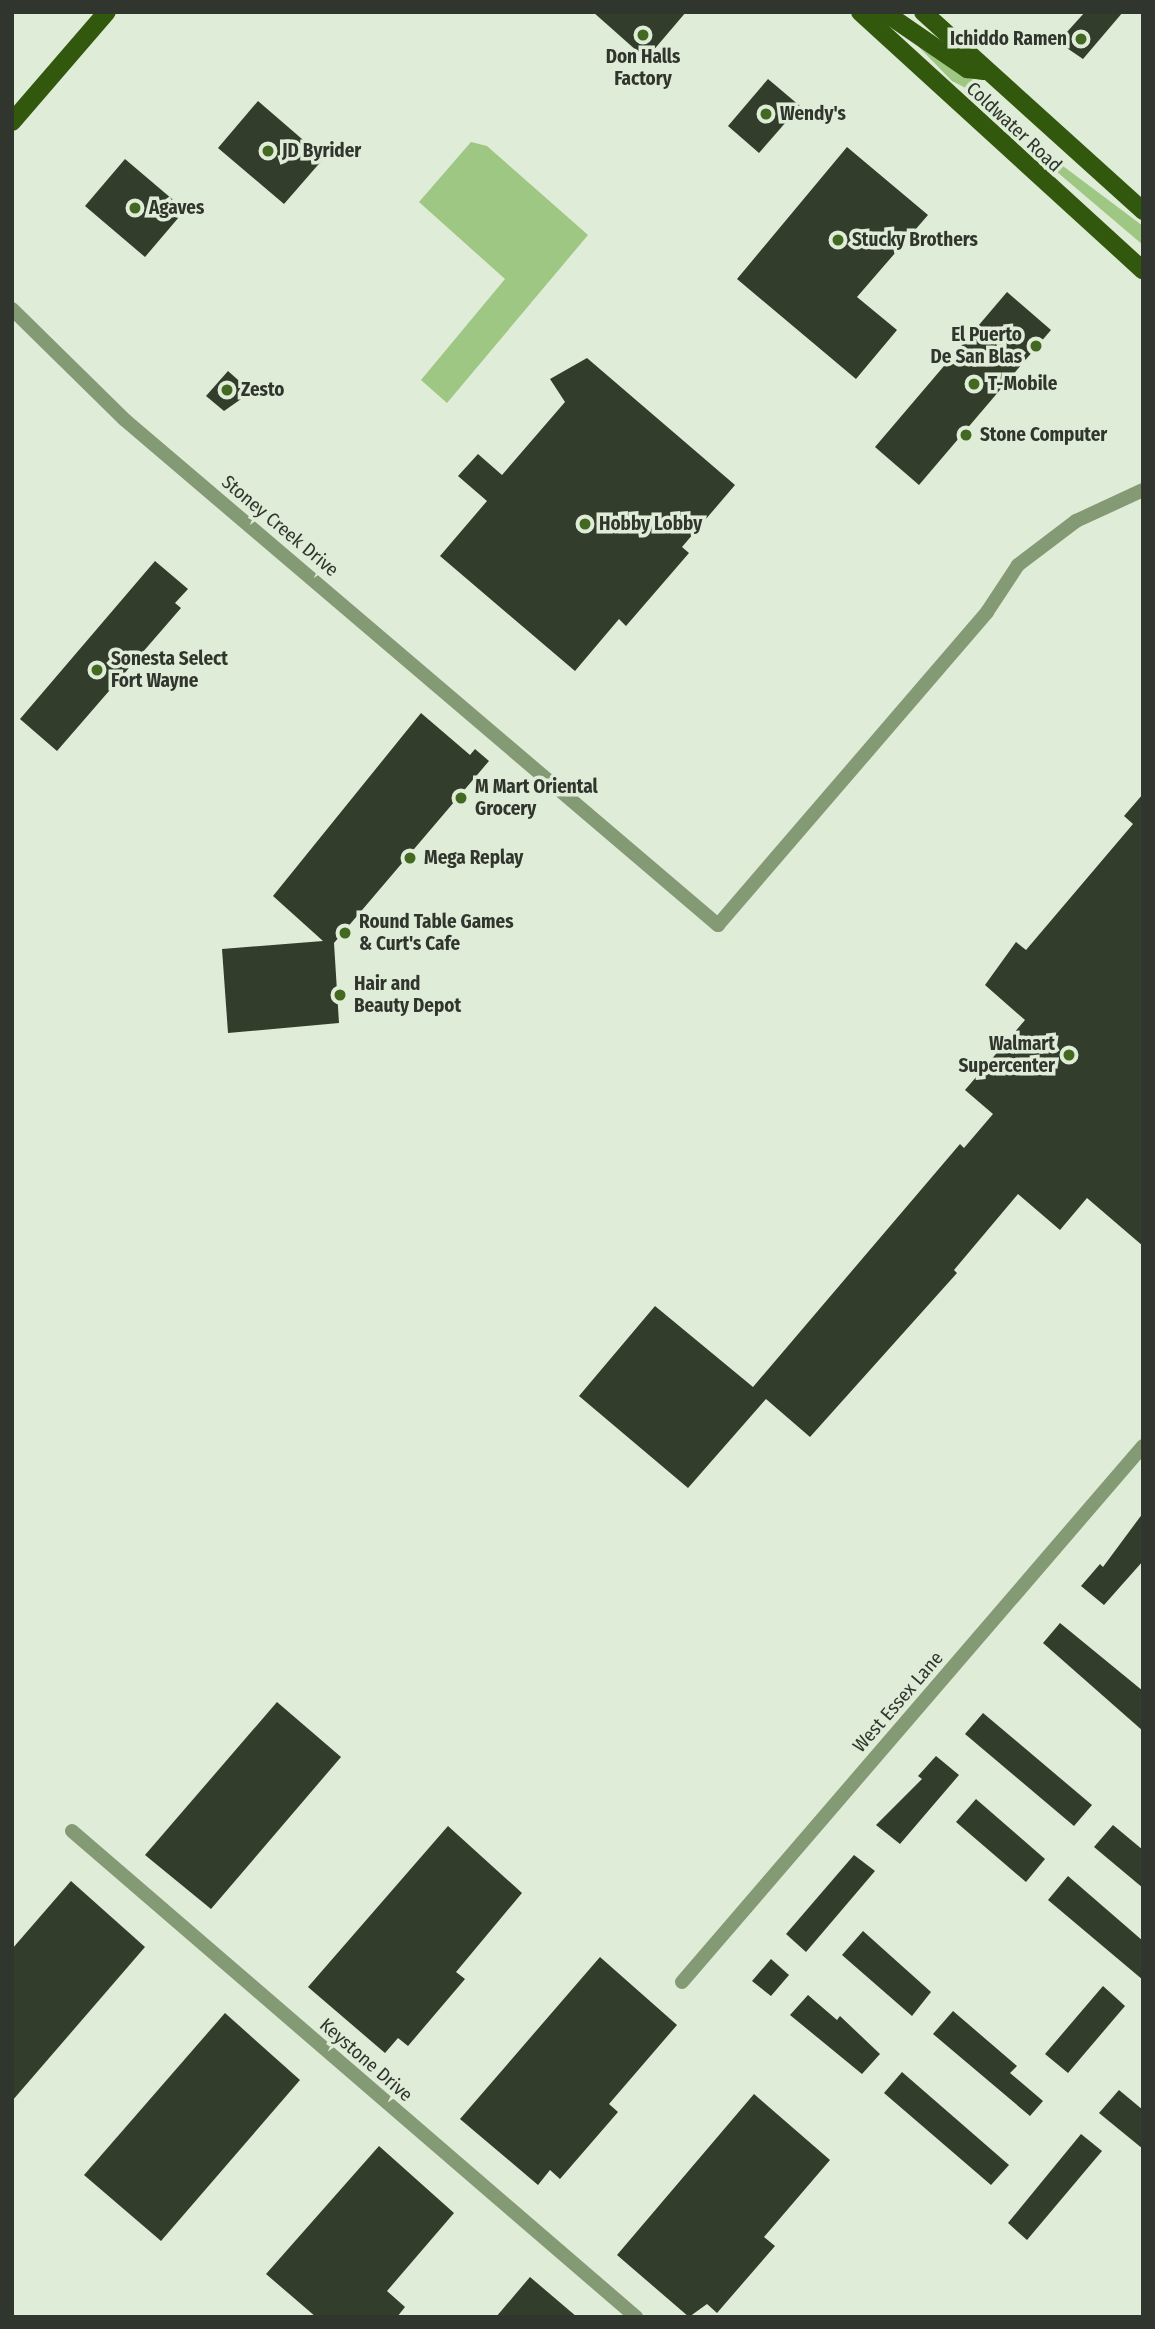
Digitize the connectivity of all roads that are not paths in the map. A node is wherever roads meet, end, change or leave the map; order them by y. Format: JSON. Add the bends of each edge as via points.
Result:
{"nodes":[{"id":1,"x":107,"y":12,"type":"edge"},
{"id":2,"x":860,"y":12,"type":"edge"},
{"id":3,"x":884,"y":12,"type":"edge"},
{"id":4,"x":923,"y":12,"type":"edge"},
{"id":5,"x":984,"y":71,"type":"junction"},
{"id":6,"x":12,"y":122,"type":"edge"},
{"id":7,"x":1143,"y":211,"type":"edge"},
{"id":8,"x":1143,"y":270,"type":"edge"},
{"id":9,"x":12,"y":309,"type":"edge"},
{"id":10,"x":1143,"y":490,"type":"edge"},
{"id":11,"x":1143,"y":1446,"type":"edge"},
{"id":12,"x":72,"y":1831,"type":"dead end"},
{"id":13,"x":682,"y":1982,"type":"dead end"},
{"id":14,"x":636,"y":2317,"type":"edge"}],
"edges":[{"from":1,"to":6,"type":"main road"},
{"from":2,"to":8,"type":"main road","name":"Coldwater Road"},
{"from":3,"to":5,"type":"main road","via":[[967,69]]},
{"from":4,"to":5,"type":"main road","name":"Coldwater Road"},
{"from":5,"to":7,"type":"main road","name":"Coldwater Road"},
{"from":9,"to":10,"type":"street","name":"Stoney Creek Drive","via":[[125,420],[719,925],[987,612],[1018,565],[1076,521]]},
{"from":11,"to":13,"type":"street","name":"West Essex Lane"},
{"from":12,"to":14,"type":"street","name":"Keystone Drive"}]}
